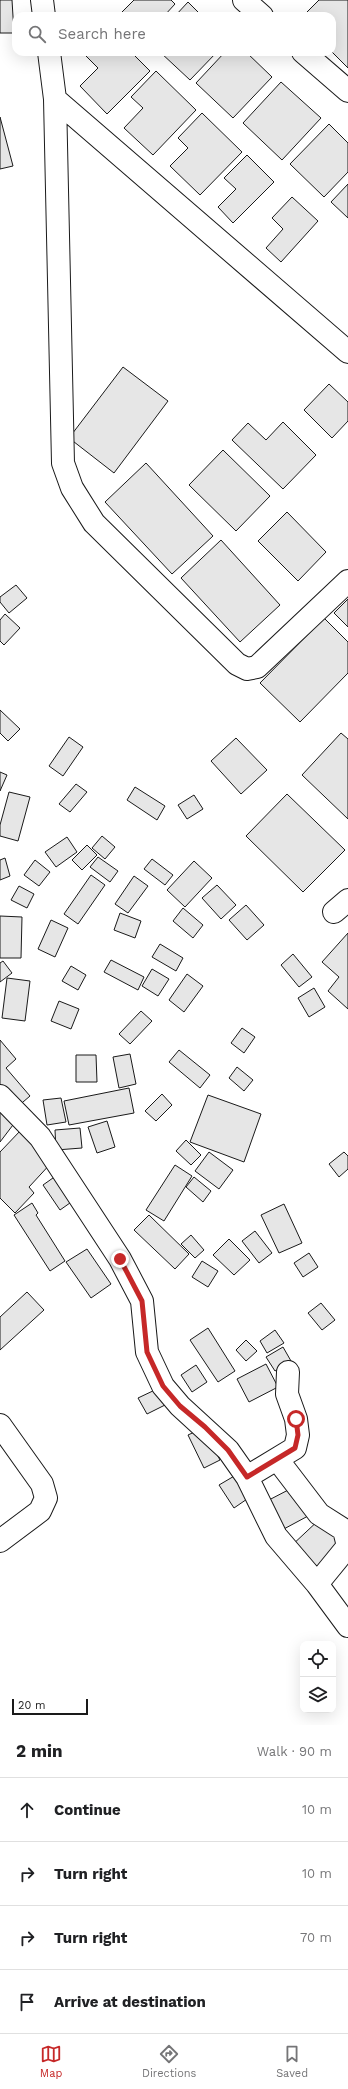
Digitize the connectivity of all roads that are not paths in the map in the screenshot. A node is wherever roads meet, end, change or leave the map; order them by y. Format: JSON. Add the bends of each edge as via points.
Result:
{"nodes":[{"id":1,"x":42,"y":0,"type":"edge"},
{"id":2,"x":244,"y":0,"type":"edge"},
{"id":3,"x":44,"y":12,"type":"edge"},
{"id":4,"x":258,"y":12,"type":"edge"},
{"id":5,"x":50,"y":56,"type":"edge"},
{"id":6,"x":308,"y":56,"type":"edge"},
{"id":7,"x":348,"y":91,"type":"edge"},
{"id":8,"x":55,"y":99,"type":"junction"},
{"id":9,"x":348,"y":352,"type":"edge"},
{"id":10,"x":348,"y":581,"type":"edge"},
{"id":11,"x":0,"y":1096,"type":"edge"},
{"id":12,"x":288,"y":1372,"type":"dead end"},
{"id":13,"x":0,"y":1426,"type":"edge"},
{"id":14,"x":276,"y":1459,"type":"junction"},
{"id":15,"x":247,"y":1477,"type":"junction"},
{"id":16,"x":0,"y":1541,"type":"edge"},
{"id":17,"x":318,"y":1584,"type":"junction"},
{"id":18,"x":348,"y":1626,"type":"edge"}],
"edges":[{"from":1,"to":3,"type":"street"},
{"from":2,"to":4,"type":"street"},
{"from":5,"to":8,"type":"street"},
{"from":6,"to":7,"type":"street"},
{"from":8,"to":9,"type":"street"},
{"from":8,"to":10,"type":"street","via":[[63,463],[72,488],[94,523],[237,664],[247,669],[257,667]]},
{"from":11,"to":15,"type":"street","via":[[40,1137],[120,1259],[142,1301],[147,1352],[163,1386],[180,1406],[228,1450]]},
{"from":12,"to":14,"type":"street","via":[[287,1394],[296,1419],[298,1435],[295,1448]]},
{"from":13,"to":16,"type":"street","via":[[42,1484],[46,1498],[40,1511]]},
{"from":14,"to":15,"type":"street"},
{"from":14,"to":17,"type":"street","via":[[319,1514],[344,1530],[348,1546]]},
{"from":15,"to":17,"type":"street","via":[[276,1536]]},
{"from":17,"to":18,"type":"street"}]}
